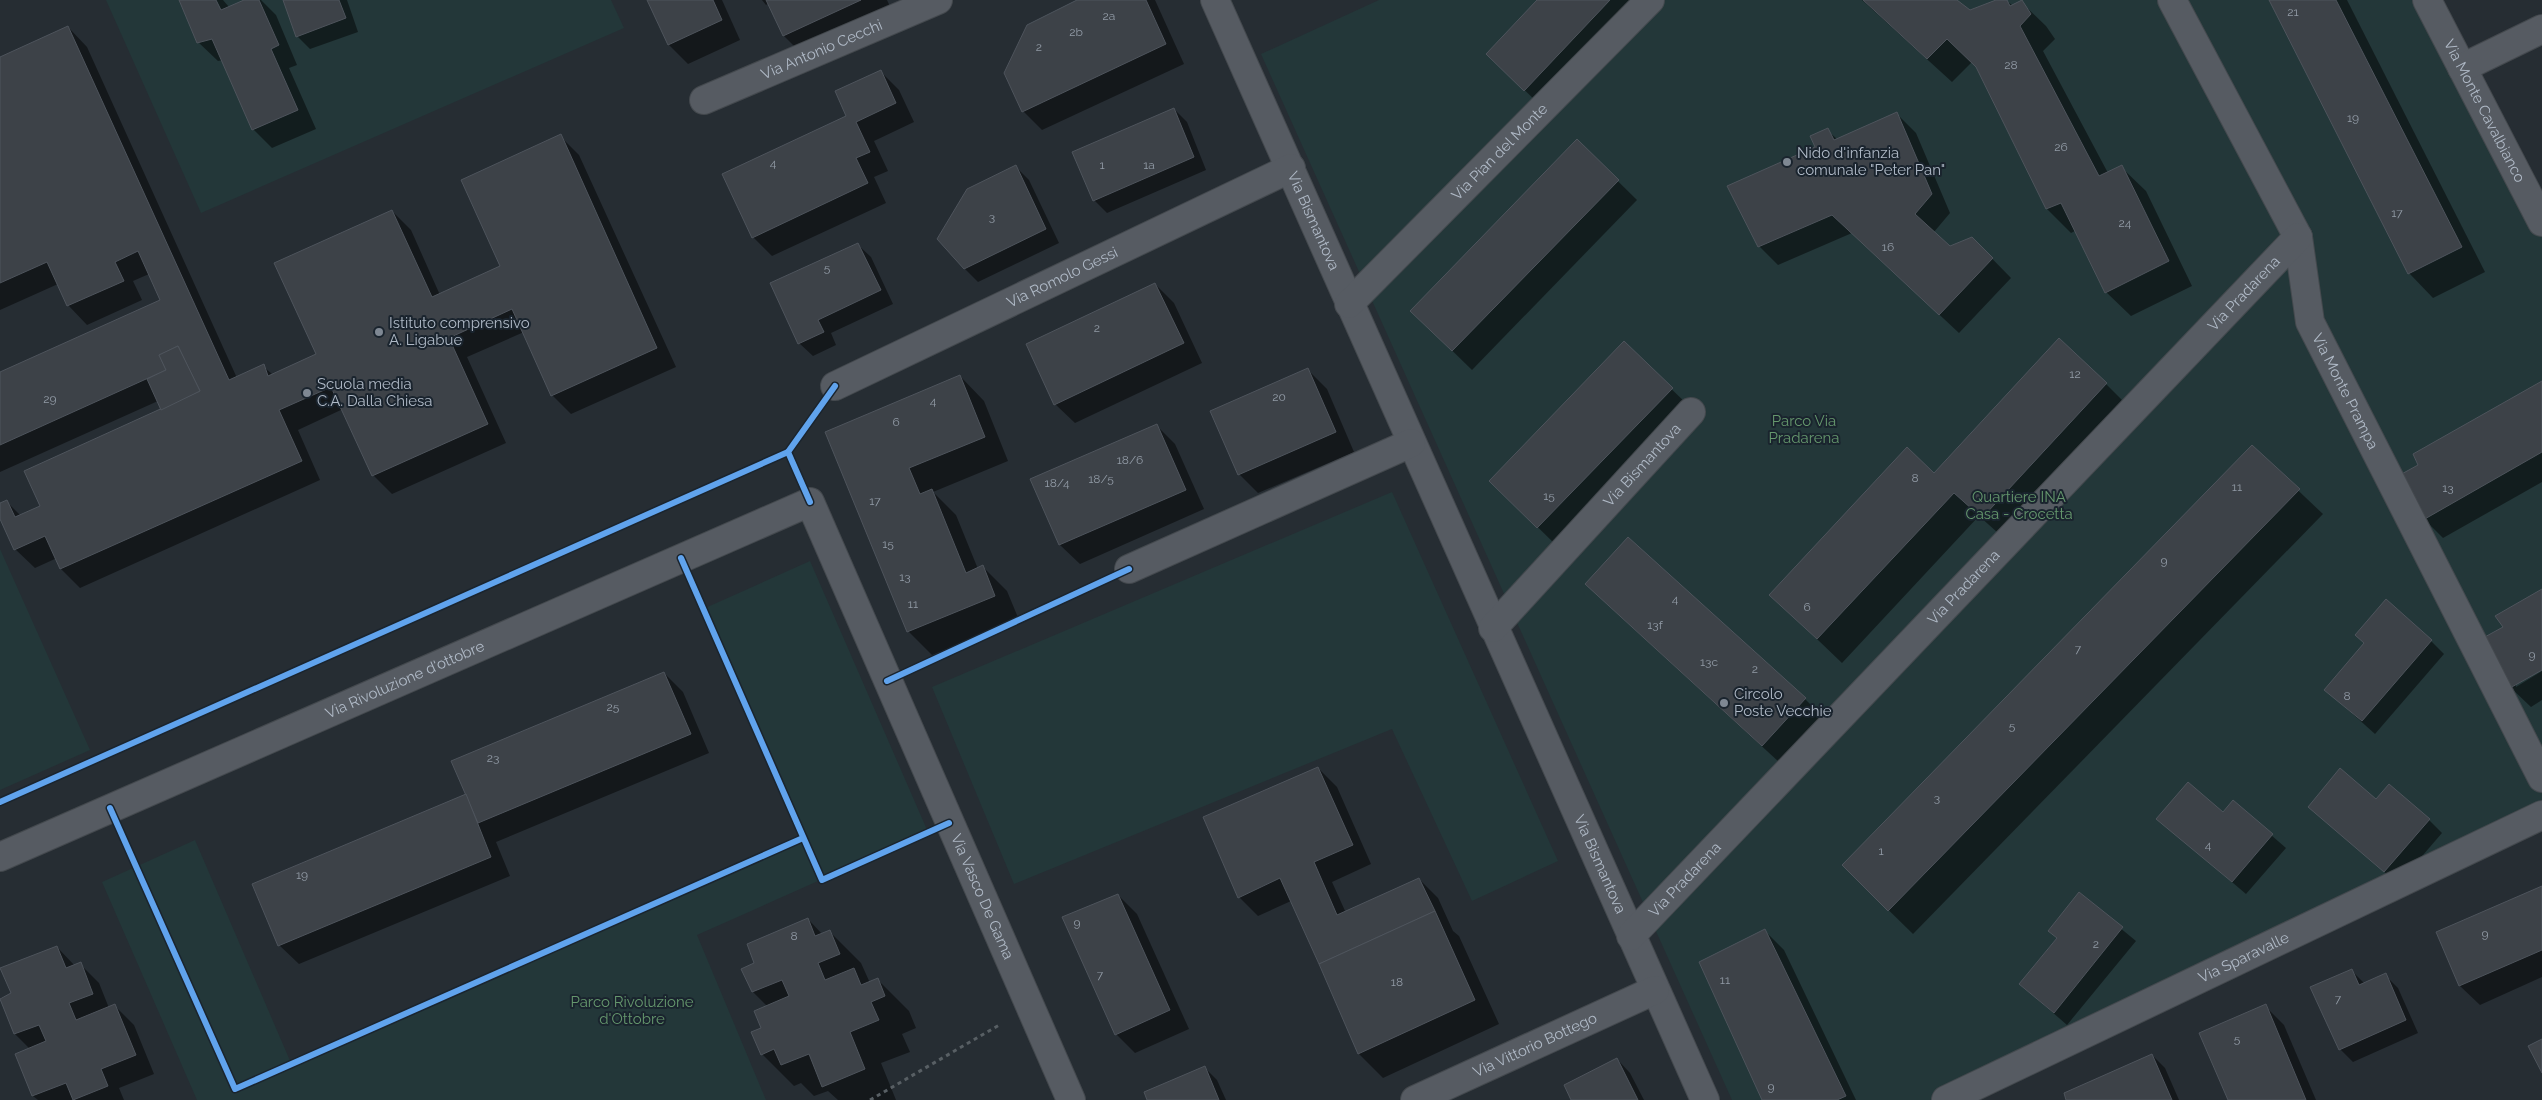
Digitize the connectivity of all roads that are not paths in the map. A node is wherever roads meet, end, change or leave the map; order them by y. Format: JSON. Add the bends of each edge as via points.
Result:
{"nodes":[{"id":1,"x":938,"y":0,"type":"edge"},
{"id":2,"x":1215,"y":0,"type":"edge"},
{"id":3,"x":1650,"y":0,"type":"edge"},
{"id":4,"x":2172,"y":0,"type":"edge"},
{"id":5,"x":2427,"y":0,"type":"edge"},
{"id":6,"x":2542,"y":29,"type":"edge"},
{"id":7,"x":2462,"y":68,"type":"junction"},
{"id":8,"x":704,"y":100,"type":"dead end"},
{"id":9,"x":1292,"y":168,"type":"junction"},
{"id":10,"x":2542,"y":222,"type":"edge"},
{"id":11,"x":2298,"y":237,"type":"junction"},
{"id":12,"x":1349,"y":304,"type":"junction"},
{"id":13,"x":835,"y":386,"type":"dead end"},
{"id":14,"x":1691,"y":412,"type":"dead end"},
{"id":15,"x":1411,"y":443,"type":"junction"},
{"id":16,"x":810,"y":502,"type":"joint"},
{"id":17,"x":1128,"y":569,"type":"dead end"},
{"id":18,"x":1494,"y":628,"type":"junction"},
{"id":19,"x":2542,"y":778,"type":"edge"},
{"id":20,"x":2542,"y":815,"type":"edge"},
{"id":21,"x":0,"y":857,"type":"edge"},
{"id":22,"x":1631,"y":936,"type":"junction"},
{"id":23,"x":1655,"y":990,"type":"junction"},
{"id":24,"x":1071,"y":1100,"type":"edge"},
{"id":25,"x":1415,"y":1100,"type":"edge"},
{"id":26,"x":1704,"y":1100,"type":"edge"},
{"id":27,"x":1946,"y":1100,"type":"edge"}],
"edges":[{"from":1,"to":8,"type":"street","name":"Via Antonio Cecchi"},
{"from":2,"to":9,"type":"street","name":"Via Bismantova"},
{"from":3,"to":12,"type":"street","name":"Via Pian del Monte"},
{"from":4,"to":11,"type":"street","name":"Via Monte Prampa"},
{"from":5,"to":7,"type":"street","name":"Via Monte Cavalbianco"},
{"from":6,"to":7,"type":"street"},
{"from":7,"to":10,"type":"street","name":"Via Monte Cavalbianco"},
{"from":9,"to":12,"type":"street","name":"Via Bismantova"},
{"from":9,"to":13,"type":"street","name":"Via Romolo Gessi"},
{"from":11,"to":19,"type":"street","name":"Via Monte Prampa","via":[[2310,322]]},
{"from":11,"to":22,"type":"street","name":"Via Pradarena"},
{"from":12,"to":15,"type":"street","name":"Via Bismantova"},
{"from":14,"to":18,"type":"street","name":"Via Bismantova"},
{"from":15,"to":17,"type":"street"},
{"from":15,"to":18,"type":"street","name":"Via Bismantova"},
{"from":16,"to":21,"type":"street","name":"Via Rivoluzione d'ottobre"},
{"from":16,"to":24,"type":"street","name":"Via Vasco De Gama"},
{"from":18,"to":22,"type":"street","name":"Via Bismantova"},
{"from":20,"to":27,"type":"street","name":"Via Sparavalle"},
{"from":22,"to":23,"type":"street","name":"Via Bismantova"},
{"from":23,"to":25,"type":"street","name":"Via Vittorio Bottego"},
{"from":23,"to":26,"type":"street","name":"Via Bismantova"}]}
